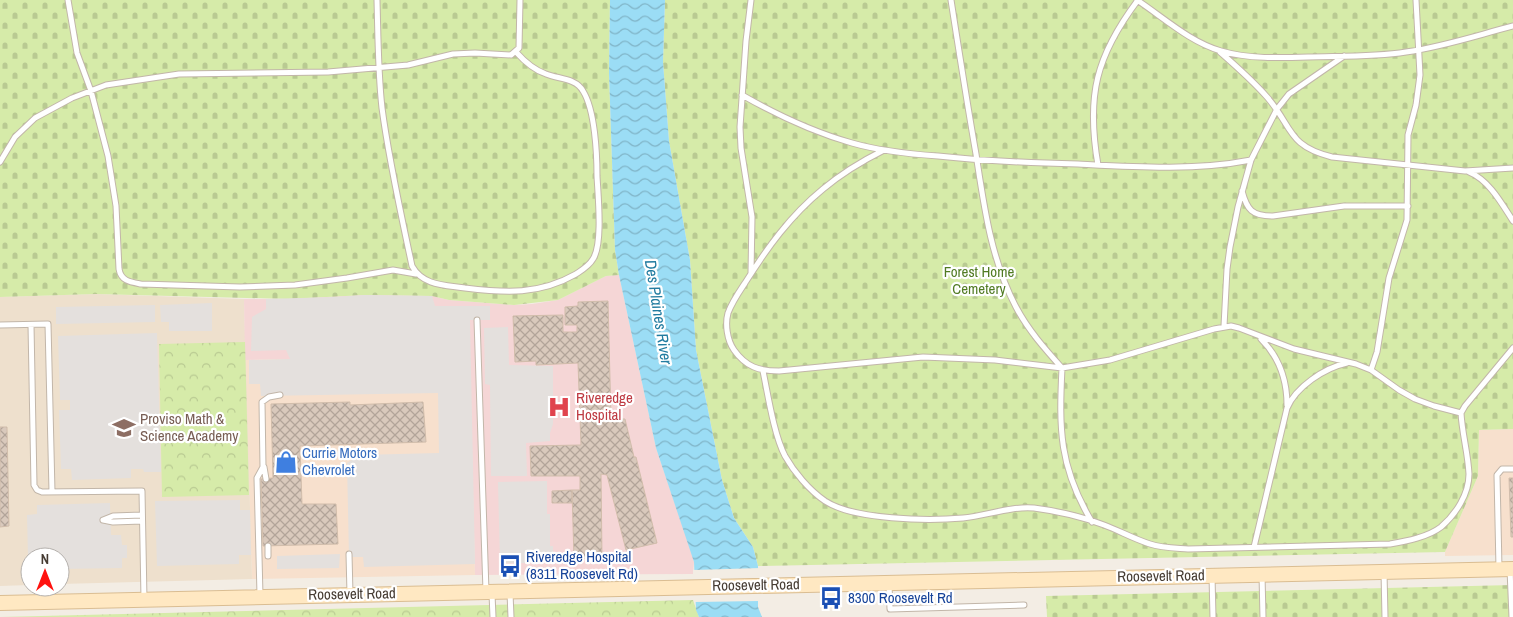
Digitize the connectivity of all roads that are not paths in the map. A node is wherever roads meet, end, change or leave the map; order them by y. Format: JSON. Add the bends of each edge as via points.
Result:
{"nodes":[{"id":1,"x":68,"y":0,"type":"edge"},
{"id":2,"x":377,"y":0,"type":"edge"},
{"id":3,"x":520,"y":0,"type":"edge"},
{"id":4,"x":751,"y":0,"type":"edge"},
{"id":5,"x":951,"y":0,"type":"edge"},
{"id":6,"x":1138,"y":0,"type":"edge"},
{"id":7,"x":1416,"y":0,"type":"edge"},
{"id":8,"x":1513,"y":26,"type":"edge"},
{"id":9,"x":1418,"y":50,"type":"junction"},
{"id":10,"x":1220,"y":51,"type":"junction"},
{"id":11,"x":516,"y":52,"type":"junction"},
{"id":12,"x":1344,"y":56,"type":"junction"},
{"id":13,"x":379,"y":67,"type":"junction"},
{"id":14,"x":91,"y":91,"type":"junction"},
{"id":15,"x":742,"y":95,"type":"junction"},
{"id":16,"x":1277,"y":110,"type":"junction"},
{"id":17,"x":884,"y":150,"type":"junction"},
{"id":18,"x":977,"y":159,"type":"junction"},
{"id":19,"x":1251,"y":160,"type":"junction"},
{"id":20,"x":0,"y":162,"type":"edge"},
{"id":21,"x":1098,"y":165,"type":"junction"},
{"id":22,"x":1408,"y":165,"type":"junction"},
{"id":23,"x":1513,"y":168,"type":"edge"},
{"id":24,"x":1465,"y":171,"type":"junction"},
{"id":25,"x":1242,"y":190,"type":"junction"},
{"id":26,"x":1408,"y":206,"type":"junction"},
{"id":27,"x":1513,"y":221,"type":"edge"},
{"id":28,"x":416,"y":274,"type":"junction"},
{"id":29,"x":751,"y":274,"type":"junction"},
{"id":30,"x":476,"y":320,"type":"dead end"},
{"id":31,"x":0,"y":325,"type":"edge"},
{"id":32,"x":31,"y":325,"type":"junction"},
{"id":33,"x":1224,"y":326,"type":"junction"},
{"id":34,"x":1259,"y":336,"type":"junction"},
{"id":35,"x":1513,"y":348,"type":"edge"},
{"id":36,"x":1350,"y":363,"type":"junction"},
{"id":37,"x":1062,"y":368,"type":"junction"},
{"id":38,"x":1371,"y":370,"type":"junction"},
{"id":39,"x":763,"y":371,"type":"junction"},
{"id":40,"x":280,"y":395,"type":"dead end"},
{"id":41,"x":1288,"y":408,"type":"junction"},
{"id":42,"x":1461,"y":413,"type":"junction"},
{"id":43,"x":263,"y":466,"type":"junction"},
{"id":44,"x":1513,"y":469,"type":"edge"},
{"id":45,"x":266,"y":479,"type":"dead end"},
{"id":46,"x":52,"y":492,"type":"junction"},
{"id":47,"x":142,"y":515,"type":"junction"},
{"id":48,"x":142,"y":521,"type":"junction"},
{"id":49,"x":1092,"y":522,"type":"junction"},
{"id":50,"x":268,"y":546,"type":"dead end"},
{"id":51,"x":1254,"y":547,"type":"junction"},
{"id":52,"x":349,"y":554,"type":"dead end"},
{"id":53,"x":268,"y":556,"type":"dead end"},
{"id":54,"x":1507,"y":569,"type":"edge"},
{"id":55,"x":1384,"y":571,"type":"junction"},
{"id":56,"x":1262,"y":574,"type":"junction"},
{"id":57,"x":1212,"y":575,"type":"junction"},
{"id":58,"x":888,"y":582,"type":"junction"},
{"id":59,"x":510,"y":590,"type":"junction"},
{"id":60,"x":489,"y":591,"type":"junction"},
{"id":61,"x":350,"y":594,"type":"junction"},
{"id":62,"x":260,"y":596,"type":"junction"},
{"id":63,"x":144,"y":600,"type":"junction"},
{"id":64,"x":0,"y":603,"type":"edge"},
{"id":65,"x":1024,"y":605,"type":"dead end"},
{"id":66,"x":493,"y":617,"type":"edge"},
{"id":67,"x":511,"y":617,"type":"edge"},
{"id":68,"x":1213,"y":617,"type":"edge"},
{"id":69,"x":1263,"y":617,"type":"edge"},
{"id":70,"x":1385,"y":617,"type":"edge"},
{"id":71,"x":1512,"y":617,"type":"edge"}],
"edges":[{"from":1,"to":14,"type":"lane","via":[[77,53]]},
{"from":2,"to":13,"type":"lane"},
{"from":3,"to":11,"type":"lane","via":[[520,41]]},
{"from":4,"to":15,"type":"lane"},
{"from":5,"to":18,"type":"lane"},
{"from":6,"to":10,"type":"lane","via":[[1195,39]]},
{"from":6,"to":21,"type":"lane","via":[[1114,36],[1097,79],[1092,123]]},
{"from":7,"to":9,"type":"lane"},
{"from":8,"to":9,"type":"lane"},
{"from":9,"to":12,"type":"lane"},
{"from":9,"to":22,"type":"lane","via":[[1420,75],[1408,135]]},
{"from":10,"to":12,"type":"lane","via":[[1252,56]]},
{"from":10,"to":16,"type":"lane"},
{"from":11,"to":13,"type":"lane","via":[[511,55],[453,54],[408,65]]},
{"from":11,"to":28,"type":"lane","via":[[545,74],[577,84],[588,101],[597,158],[598,243],[594,259],[569,278],[544,288],[520,292],[432,284]]},
{"from":12,"to":16,"type":"lane","via":[[1289,94]]},
{"from":13,"to":14,"type":"lane","via":[[290,73],[179,74],[106,85]]},
{"from":13,"to":28,"type":"lane","via":[[390,153]]},
{"from":14,"to":20,"type":"lane","via":[[35,118],[15,137]]},
{"from":14,"to":28,"type":"lane","via":[[108,156],[116,206],[119,269],[125,280],[141,284],[240,287],[295,285],[393,270]]},
{"from":15,"to":17,"type":"lane","via":[[809,128]]},
{"from":15,"to":29,"type":"lane","via":[[741,148],[752,217]]},
{"from":16,"to":19,"type":"lane"},
{"from":16,"to":22,"type":"lane","via":[[1295,139],[1316,153]]},
{"from":17,"to":18,"type":"lane"},
{"from":17,"to":29,"type":"lane","via":[[862,161],[804,206],[767,248]]},
{"from":18,"to":21,"type":"lane"},
{"from":18,"to":37,"type":"lane","via":[[989,232],[1009,292],[1037,340]]},
{"from":19,"to":21,"type":"lane","via":[[1217,165]]},
{"from":19,"to":25,"type":"lane"},
{"from":22,"to":24,"type":"lane"},
{"from":22,"to":26,"type":"lane"},
{"from":23,"to":24,"type":"lane"},
{"from":24,"to":27,"type":"lane","via":[[1481,180]]},
{"from":25,"to":26,"type":"lane","via":[[1246,206],[1263,216],[1344,206]]},
{"from":25,"to":33,"type":"lane","via":[[1227,269]]},
{"from":26,"to":38,"type":"lane"},
{"from":29,"to":39,"type":"lane","via":[[728,313],[728,334],[740,359]]},
{"from":30,"to":60,"type":"lane"},
{"from":31,"to":32,"type":"lane"},
{"from":32,"to":46,"type":"lane","via":[[34,485],[42,492]]},
{"from":32,"to":46,"type":"lane","via":[[48,324]]},
{"from":33,"to":34,"type":"lane"},
{"from":33,"to":37,"type":"lane","via":[[1110,360]]},
{"from":34,"to":36,"type":"lane","via":[[1294,349]]},
{"from":34,"to":41,"type":"lane","via":[[1281,367]]},
{"from":35,"to":42,"type":"lane"},
{"from":36,"to":38,"type":"lane"},
{"from":36,"to":41,"type":"lane","via":[[1326,370],[1296,392]]},
{"from":37,"to":39,"type":"lane","via":[[995,360],[923,357]]},
{"from":37,"to":49,"type":"lane","via":[[1060,416],[1065,458],[1076,492]]},
{"from":38,"to":42,"type":"lane","via":[[1415,398]]},
{"from":39,"to":49,"type":"lane","via":[[785,456],[811,490],[837,507],[875,515],[942,519],[1033,508]]},
{"from":40,"to":43,"type":"lane","via":[[262,402]]},
{"from":41,"to":51,"type":"lane"},
{"from":42,"to":51,"type":"lane","via":[[1468,462],[1467,488],[1464,498],[1440,527],[1405,542],[1390,544]]},
{"from":43,"to":45,"type":"lane"},
{"from":43,"to":62,"type":"lane","via":[[257,478]]},
{"from":44,"to":54,"type":"lane","via":[[1502,469],[1497,475]]},
{"from":46,"to":47,"type":"lane","via":[[142,491]]},
{"from":47,"to":48,"type":"lane"},
{"from":47,"to":48,"type":"lane","via":[[113,516],[103,520]]},
{"from":48,"to":63,"type":"lane"},
{"from":49,"to":51,"type":"lane","via":[[1166,548]]},
{"from":50,"to":53,"type":"lane"},
{"from":52,"to":61,"type":"lane"},
{"from":54,"to":55,"type":"main road","name":"Roosevelt Road"},
{"from":54,"to":71,"type":"lane"},
{"from":55,"to":56,"type":"main road","name":"Roosevelt Road"},
{"from":55,"to":70,"type":"lane"},
{"from":56,"to":57,"type":"main road","name":"Roosevelt Road"},
{"from":56,"to":69,"type":"lane"},
{"from":57,"to":58,"type":"main road","name":"Roosevelt Road"},
{"from":57,"to":68,"type":"lane"},
{"from":58,"to":59,"type":"main road","name":"Roosevelt Road"},
{"from":58,"to":65,"type":"lane","via":[[890,609]]},
{"from":59,"to":60,"type":"main road","name":"Roosevelt Road"},
{"from":59,"to":67,"type":"lane"},
{"from":60,"to":61,"type":"main road","name":"Roosevelt Road"},
{"from":60,"to":66,"type":"lane"},
{"from":61,"to":62,"type":"main road","name":"Roosevelt Road"},
{"from":62,"to":63,"type":"main road","name":"Roosevelt Road"},
{"from":63,"to":64,"type":"main road","name":"Roosevelt Road"}]}
